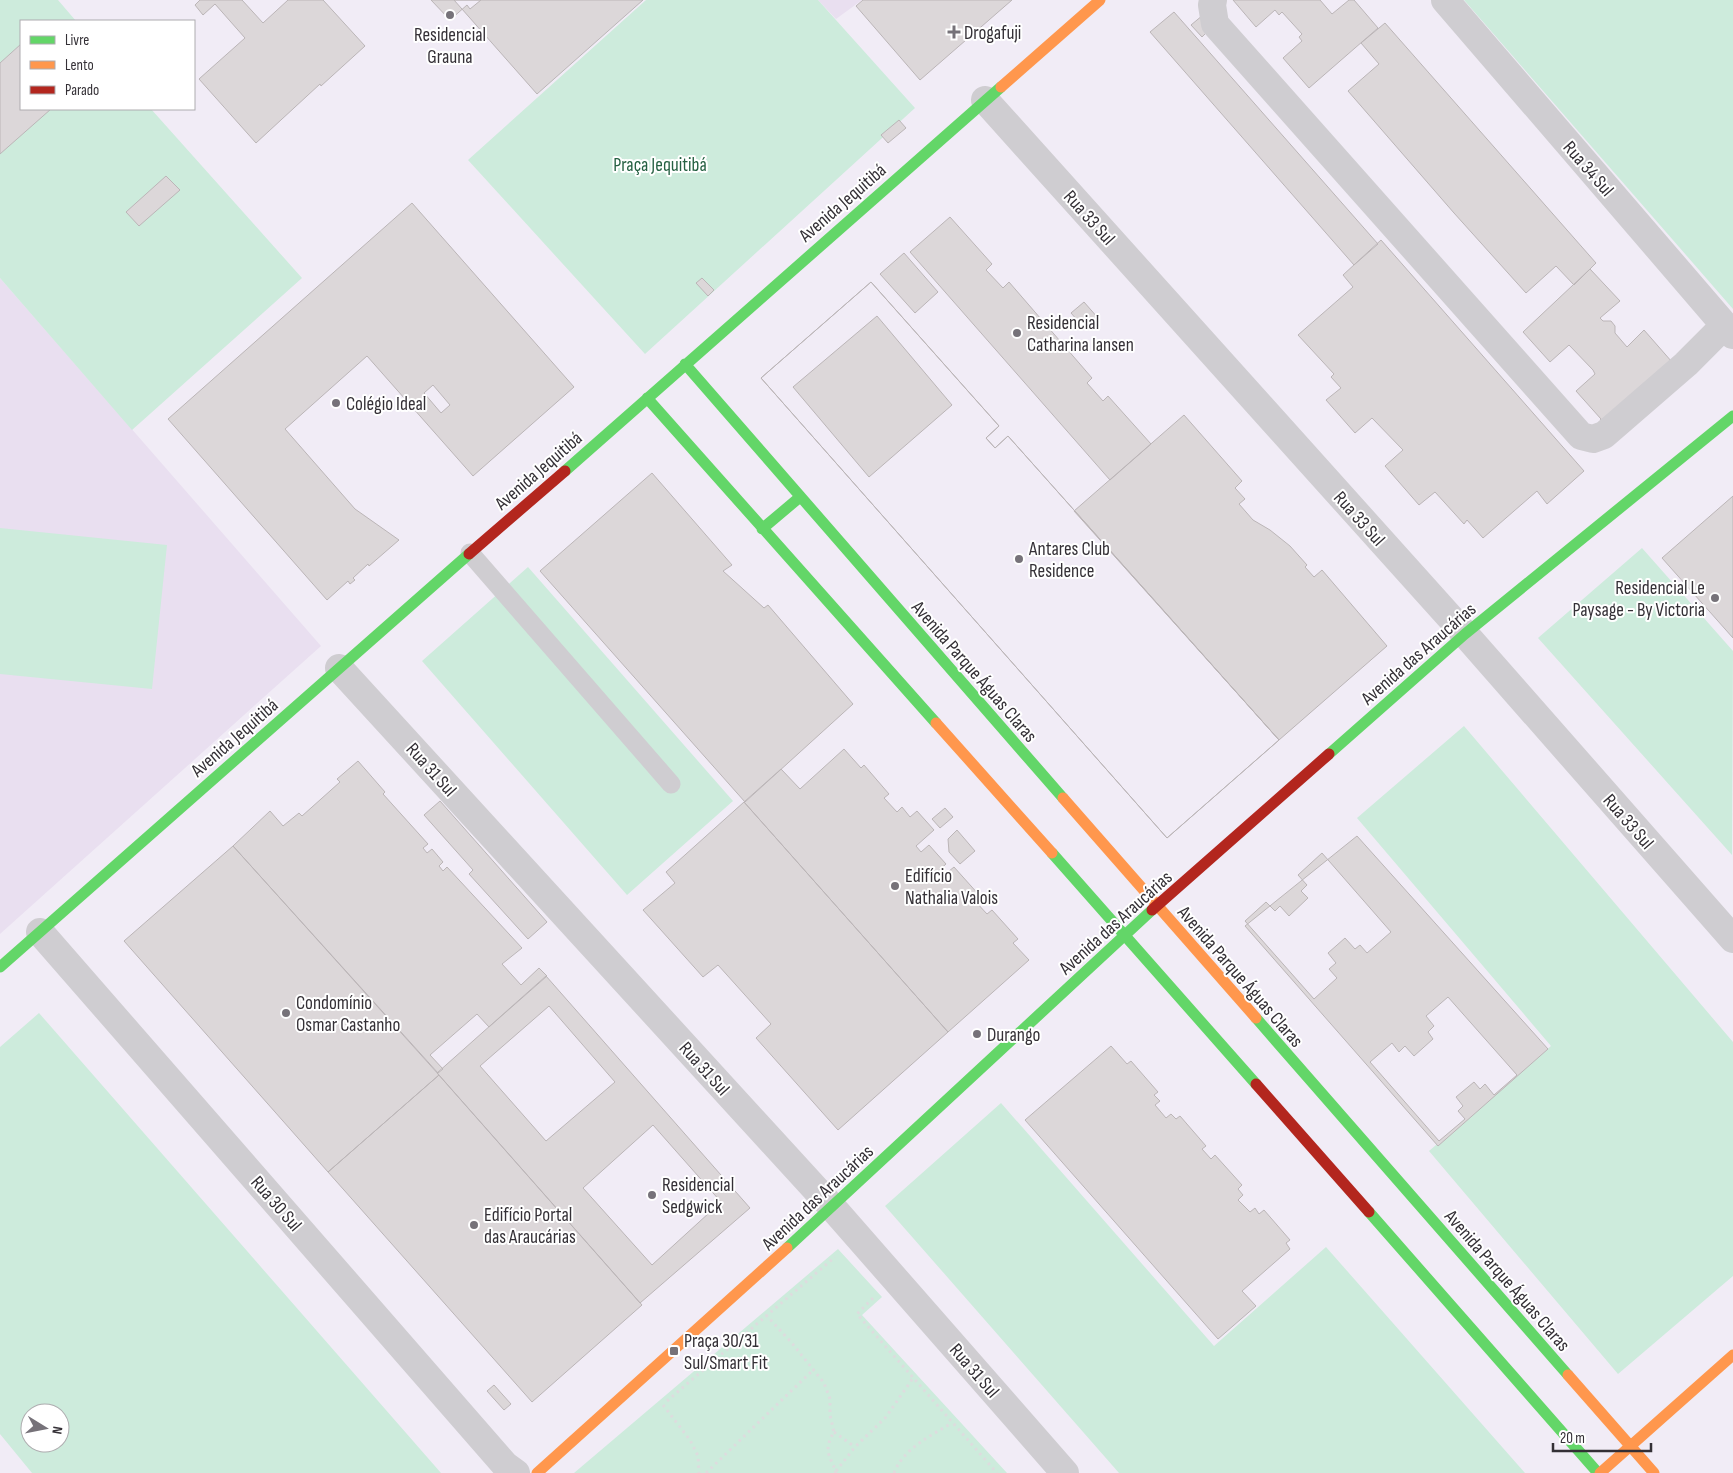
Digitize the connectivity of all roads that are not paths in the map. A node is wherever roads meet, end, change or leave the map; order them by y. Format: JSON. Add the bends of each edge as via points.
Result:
{"nodes":[{"id":1,"x":1100,"y":0,"type":"edge"},
{"id":2,"x":1213,"y":0,"type":"edge"},
{"id":3,"x":1445,"y":0,"type":"edge"},
{"id":4,"x":985,"y":100,"type":"junction"},
{"id":5,"x":1729,"y":330,"type":"edge"},
{"id":6,"x":686,"y":364,"type":"junction"},
{"id":7,"x":646,"y":398,"type":"junction"},
{"id":8,"x":1733,"y":416,"type":"edge"},
{"id":9,"x":800,"y":497,"type":"junction"},
{"id":10,"x":762,"y":529,"type":"junction"},
{"id":11,"x":470,"y":553,"type":"junction"},
{"id":12,"x":1464,"y":634,"type":"junction"},
{"id":13,"x":339,"y":668,"type":"junction"},
{"id":14,"x":671,"y":784,"type":"dead end"},
{"id":15,"x":1157,"y":906,"type":"junction"},
{"id":16,"x":40,"y":932,"type":"junction"},
{"id":17,"x":1126,"y":935,"type":"junction"},
{"id":18,"x":1733,"y":939,"type":"edge"},
{"id":19,"x":0,"y":967,"type":"edge"},
{"id":20,"x":832,"y":1207,"type":"junction"},
{"id":21,"x":1733,"y":1355,"type":"edge"},
{"id":22,"x":1630,"y":1446,"type":"junction"},
{"id":23,"x":516,"y":1473,"type":"edge"},
{"id":24,"x":536,"y":1473,"type":"edge"},
{"id":25,"x":1065,"y":1473,"type":"edge"},
{"id":26,"x":1599,"y":1473,"type":"edge"},
{"id":27,"x":1654,"y":1473,"type":"edge"}],
"edges":[{"from":1,"to":4,"type":"street","name":"Avenida Jequitibá"},
{"from":2,"to":5,"type":"street","via":[[1215,24],[1581,436],[1593,439],[1604,435]]},
{"from":3,"to":5,"type":"street","name":"Rua 34 Sul"},
{"from":4,"to":6,"type":"street","name":"Avenida Jequitibá"},
{"from":4,"to":12,"type":"street","name":"Rua 33 Sul"},
{"from":6,"to":7,"type":"street","name":"Avenida Jequitibá"},
{"from":6,"to":9,"type":"street","name":"Avenida Parque Águas Claras"},
{"from":7,"to":10,"type":"street"},
{"from":7,"to":11,"type":"street","name":"Avenida Jequitibá"},
{"from":8,"to":12,"type":"street","name":"Avenida das Araucárias"},
{"from":9,"to":10,"type":"street"},
{"from":9,"to":15,"type":"street","name":"Avenida Parque Águas Claras"},
{"from":10,"to":17,"type":"street"},
{"from":11,"to":13,"type":"street","name":"Avenida Jequitibá"},
{"from":11,"to":14,"type":"lane"},
{"from":12,"to":15,"type":"street","name":"Avenida das Araucárias"},
{"from":12,"to":18,"type":"street","name":"Rua 33 Sul"},
{"from":13,"to":16,"type":"street","name":"Avenida Jequitibá"},
{"from":13,"to":20,"type":"street","name":"Rua 31 Sul"},
{"from":15,"to":17,"type":"street","name":"Avenida das Araucárias"},
{"from":15,"to":22,"type":"street","name":"Avenida Parque Águas Claras"},
{"from":16,"to":19,"type":"street","name":"Avenida Jequitibá"},
{"from":16,"to":23,"type":"street","name":"Rua 30 Sul","via":[[499,1458]]},
{"from":17,"to":20,"type":"street","name":"Avenida das Araucárias"},
{"from":17,"to":26,"type":"street"},
{"from":20,"to":24,"type":"street","name":"Avenida das Araucárias"},
{"from":20,"to":25,"type":"street","name":"Rua 31 Sul"},
{"from":21,"to":22,"type":"street"},
{"from":22,"to":26,"type":"street"},
{"from":22,"to":27,"type":"street","name":"Avenida Parque Águas Claras"}]}
